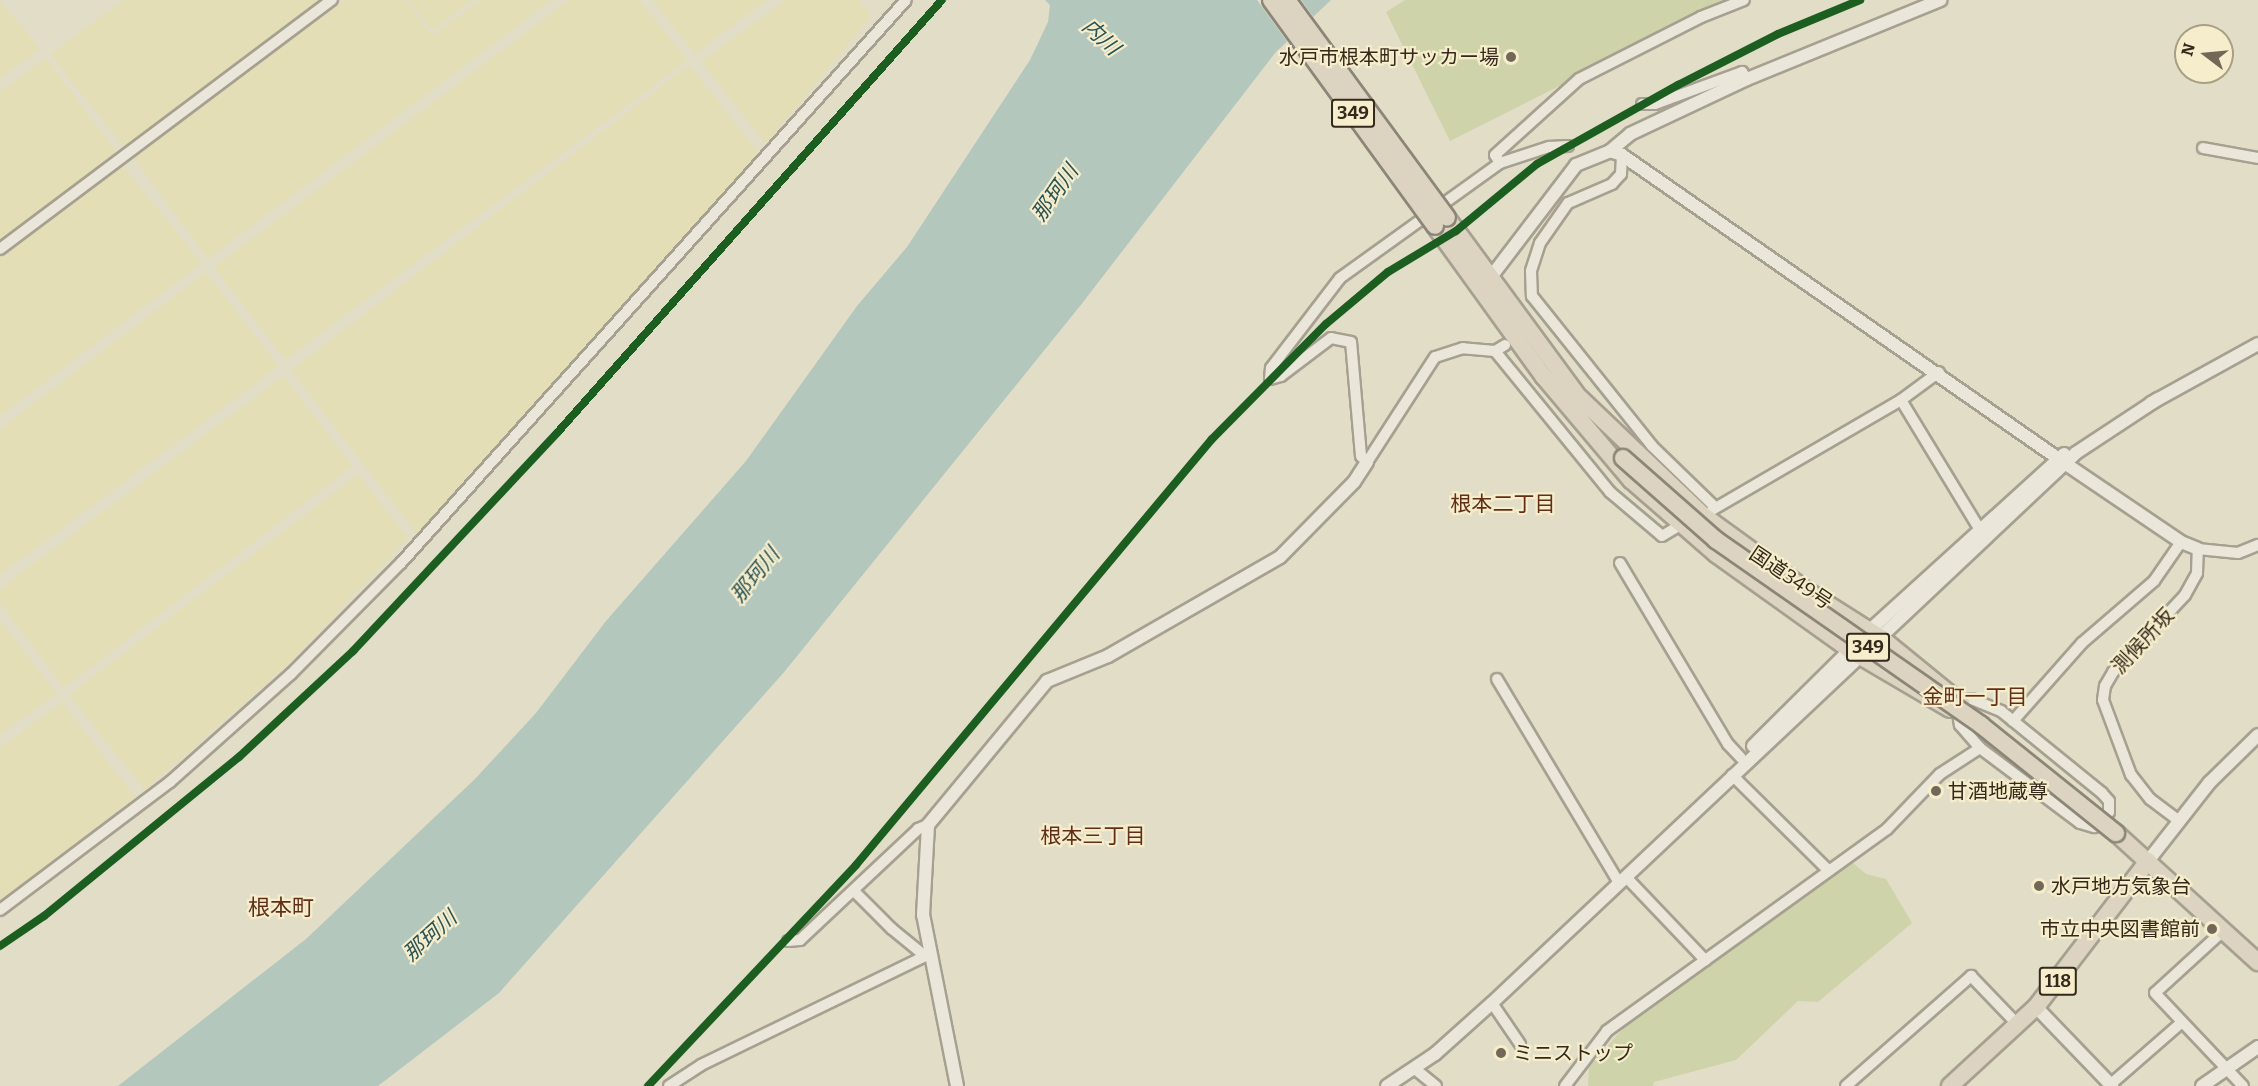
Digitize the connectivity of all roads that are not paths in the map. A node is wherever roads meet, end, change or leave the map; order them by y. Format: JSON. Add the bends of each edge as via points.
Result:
{"nodes":[{"id":1,"x":332,"y":0,"type":"edge"},
{"id":2,"x":906,"y":0,"type":"edge"},
{"id":3,"x":1271,"y":0,"type":"edge"},
{"id":4,"x":1287,"y":0,"type":"edge"},
{"id":5,"x":1744,"y":0,"type":"edge"},
{"id":6,"x":1941,"y":0,"type":"edge"},
{"id":7,"x":1747,"y":79,"type":"junction"},
{"id":8,"x":1641,"y":104,"type":"dead end"},
{"id":9,"x":1568,"y":146,"type":"dead end"},
{"id":10,"x":2203,"y":148,"type":"dead end"},
{"id":11,"x":1616,"y":153,"type":"junction"},
{"id":12,"x":2258,"y":158,"type":"edge"},
{"id":13,"x":1500,"y":163,"type":"junction"},
{"id":14,"x":1441,"y":222,"type":"junction"},
{"id":15,"x":0,"y":249,"type":"edge"},
{"id":16,"x":1484,"y":284,"type":"junction"},
{"id":17,"x":2258,"y":344,"type":"edge"},
{"id":18,"x":1940,"y":372,"type":"junction"},
{"id":19,"x":1901,"y":400,"type":"junction"},
{"id":20,"x":1575,"y":403,"type":"junction"},
{"id":21,"x":2062,"y":461,"type":"junction"},
{"id":22,"x":1367,"y":462,"type":"junction"},
{"id":23,"x":1710,"y":512,"type":"junction"},
{"id":24,"x":1680,"y":525,"type":"junction"},
{"id":25,"x":1980,"y":530,"type":"junction"},
{"id":26,"x":2181,"y":542,"type":"junction"},
{"id":27,"x":2258,"y":545,"type":"edge"},
{"id":28,"x":2198,"y":549,"type":"junction"},
{"id":29,"x":1620,"y":563,"type":"dead end"},
{"id":30,"x":1876,"y":634,"type":"junction"},
{"id":31,"x":1855,"y":653,"type":"junction"},
{"id":32,"x":1497,"y":679,"type":"dead end"},
{"id":33,"x":1959,"y":707,"type":"junction"},
{"id":34,"x":2013,"y":721,"type":"junction"},
{"id":35,"x":2258,"y":735,"type":"edge"},
{"id":36,"x":1980,"y":748,"type":"junction"},
{"id":37,"x":1741,"y":758,"type":"junction"},
{"id":38,"x":1732,"y":775,"type":"junction"},
{"id":39,"x":2094,"y":811,"type":"dead end"},
{"id":40,"x":2178,"y":820,"type":"junction"},
{"id":41,"x":928,"y":825,"type":"junction"},
{"id":42,"x":1678,"y":828,"type":"junction"},
{"id":43,"x":2148,"y":861,"type":"junction"},
{"id":44,"x":1829,"y":871,"type":"junction"},
{"id":45,"x":1623,"y":880,"type":"junction"},
{"id":46,"x":854,"y":891,"type":"junction"},
{"id":47,"x":0,"y":910,"type":"edge"},
{"id":48,"x":2224,"y":930,"type":"junction"},
{"id":49,"x":788,"y":941,"type":"dead end"},
{"id":50,"x":927,"y":955,"type":"junction"},
{"id":51,"x":1705,"y":960,"type":"junction"},
{"id":52,"x":2258,"y":962,"type":"edge"},
{"id":53,"x":1492,"y":1003,"type":"junction"},
{"id":54,"x":2036,"y":1007,"type":"junction"},
{"id":55,"x":2182,"y":1022,"type":"junction"},
{"id":56,"x":2018,"y":1025,"type":"junction"},
{"id":57,"x":1520,"y":1044,"type":"dead end"},
{"id":58,"x":2258,"y":1047,"type":"edge"},
{"id":59,"x":1415,"y":1069,"type":"junction"},
{"id":60,"x":2226,"y":1069,"type":"junction"},
{"id":61,"x":2111,"y":1085,"type":"edge"},
{"id":62,"x":669,"y":1086,"type":"edge"},
{"id":63,"x":957,"y":1086,"type":"edge"},
{"id":64,"x":1387,"y":1086,"type":"edge"},
{"id":65,"x":1436,"y":1086,"type":"edge"},
{"id":66,"x":1565,"y":1086,"type":"edge"},
{"id":67,"x":1846,"y":1086,"type":"edge"},
{"id":68,"x":1950,"y":1086,"type":"edge"},
{"id":69,"x":2202,"y":1086,"type":"edge"},
{"id":70,"x":2243,"y":1086,"type":"edge"}],
"edges":[{"from":1,"to":15,"type":"street"},
{"from":2,"to":47,"type":"street","via":[[401,563],[291,674],[170,782]]},
{"from":3,"to":14,"type":"highway","name":"国道349号","number":"349","bridge":true},
{"from":4,"to":14,"type":"highway","name":"国道349号","number":"349","bridge":true},
{"from":5,"to":13,"type":"street","via":[[1701,17],[1579,79],[1495,156]]},
{"from":6,"to":7,"type":"street"},
{"from":7,"to":8,"type":"street","via":[[1742,72],[1655,104]]},
{"from":7,"to":11,"type":"street","via":[[1630,134]]},
{"from":9,"to":13,"type":"street","via":[[1549,147]]},
{"from":10,"to":12,"type":"street"},
{"from":11,"to":16,"type":"street","via":[[1576,165]]},
{"from":11,"to":18,"type":"street"},
{"from":11,"to":23,"type":"street","via":[[1621,174],[1612,184],[1568,203],[1540,243],[1531,270],[1533,296],[1541,319]]},
{"from":13,"to":22,"type":"street","via":[[1340,278],[1271,368],[1270,379],[1281,376],[1331,338],[1351,342],[1361,456]]},
{"from":14,"to":16,"type":"highway","name":"国道349号","number":"349"},
{"from":16,"to":20,"type":"highway","name":"国道349号","number":"349"},
{"from":17,"to":21,"type":"street","via":[[2158,399]]},
{"from":18,"to":19,"type":"street"},
{"from":18,"to":21,"type":"street"},
{"from":19,"to":23,"type":"street"},
{"from":19,"to":25,"type":"street"},
{"from":20,"to":23,"type":"highway","name":"国道349号","number":"349"},
{"from":20,"to":24,"type":"highway","name":"国道349号","number":"349","via":[[1630,480]]},
{"from":20,"to":43,"type":"highway","name":"国道349号","number":"349","bridge":true,"via":[[1623,458],[1716,540],[1981,724]]},
{"from":21,"to":25,"type":"street"},
{"from":21,"to":26,"type":"street"},
{"from":21,"to":30,"type":"street"},
{"from":22,"to":24,"type":"street","via":[[1435,357],[1463,348],[1500,348],[1610,492],[1662,536]]},
{"from":22,"to":41,"type":"street","via":[[1354,482],[1280,557],[1108,656],[1047,681]]},
{"from":23,"to":30,"type":"highway","name":"国道349号","number":"349","via":[[1810,593]]},
{"from":24,"to":31,"type":"highway","name":"国道349号","number":"349"},
{"from":25,"to":30,"type":"street"},
{"from":26,"to":28,"type":"street"},
{"from":26,"to":34,"type":"street","via":[[2154,581],[2082,644]]},
{"from":27,"to":28,"type":"street","via":[[2238,553]]},
{"from":28,"to":40,"type":"street","name":"測候所坂","via":[[2198,573],[2185,596],[2113,672],[2103,700],[2131,775],[2150,799]]},
{"from":29,"to":37,"type":"street","via":[[1728,744]]},
{"from":30,"to":31,"type":"street"},
{"from":30,"to":33,"type":"highway","name":"国道349号","number":"349"},
{"from":31,"to":33,"type":"highway","name":"国道349号","number":"349","via":[[1919,694]]},
{"from":31,"to":37,"type":"street"},
{"from":31,"to":38,"type":"street"},
{"from":32,"to":45,"type":"street"},
{"from":33,"to":34,"type":"street","via":[[1986,703]]},
{"from":33,"to":36,"type":"street","via":[[1960,724]]},
{"from":33,"to":39,"type":"highway","name":"国道349号","number":"349"},
{"from":34,"to":36,"type":"street","via":[[2106,796],[2109,812],[2097,825],[2080,823]]},
{"from":35,"to":40,"type":"street"},
{"from":36,"to":44,"type":"street","via":[[1940,774],[1887,830]]},
{"from":37,"to":42,"type":"street"},
{"from":38,"to":42,"type":"street"},
{"from":38,"to":44,"type":"street"},
{"from":40,"to":43,"type":"street"},
{"from":41,"to":46,"type":"street","via":[[918,829]]},
{"from":41,"to":50,"type":"street","via":[[923,915]]},
{"from":42,"to":45,"type":"street"},
{"from":43,"to":48,"type":"highway","name":"国道349号"},
{"from":43,"to":54,"type":"highway","number":"118"},
{"from":44,"to":51,"type":"street"},
{"from":45,"to":51,"type":"street"},
{"from":45,"to":53,"type":"street"},
{"from":46,"to":49,"type":"street","via":[[800,940]]},
{"from":46,"to":50,"type":"street","via":[[892,929]]},
{"from":48,"to":52,"type":"highway","name":"国道349号"},
{"from":48,"to":55,"type":"street","via":[[2156,993]]},
{"from":50,"to":62,"type":"street","via":[[701,1065]]},
{"from":50,"to":63,"type":"street"},
{"from":51,"to":66,"type":"street","via":[[1607,1031]]},
{"from":53,"to":57,"type":"street"},
{"from":53,"to":59,"type":"street"},
{"from":54,"to":56,"type":"highway","number":"118"},
{"from":54,"to":61,"type":"street"},
{"from":55,"to":60,"type":"street"},
{"from":55,"to":61,"type":"street"},
{"from":56,"to":67,"type":"street","via":[[1971,976]]},
{"from":56,"to":68,"type":"highway","number":"118"},
{"from":58,"to":60,"type":"street"},
{"from":59,"to":64,"type":"street"},
{"from":59,"to":65,"type":"street"},
{"from":60,"to":69,"type":"street"},
{"from":60,"to":70,"type":"street"}]}
